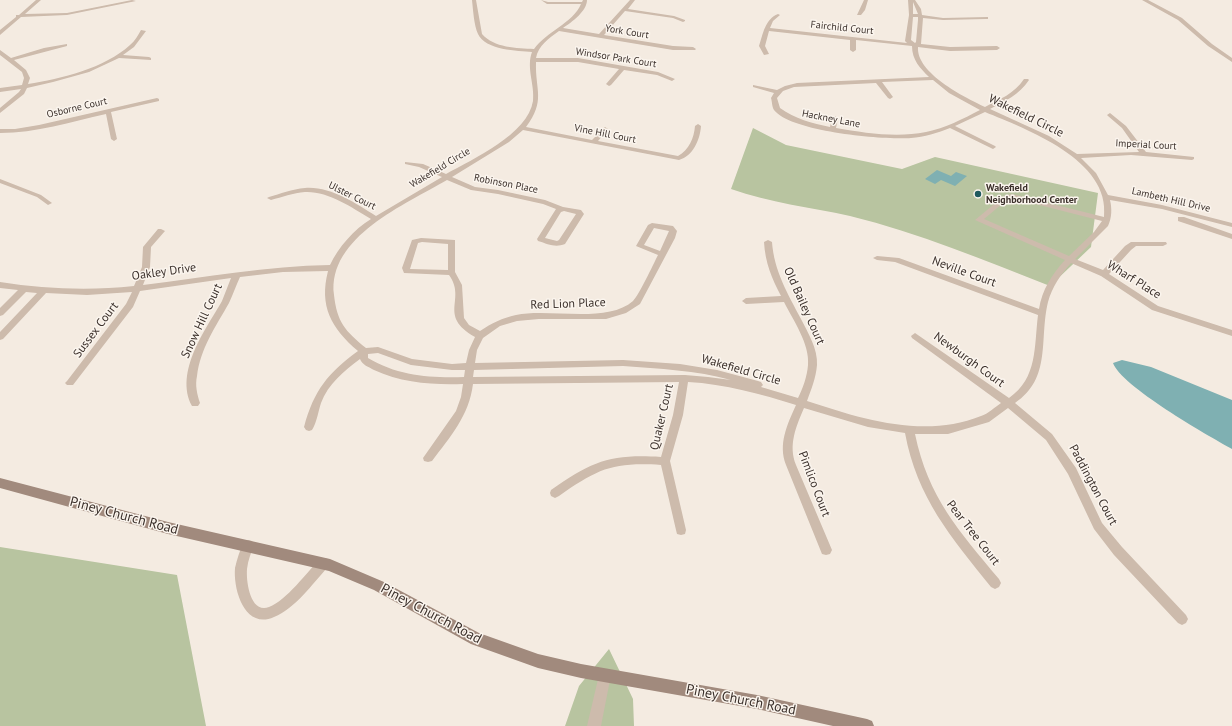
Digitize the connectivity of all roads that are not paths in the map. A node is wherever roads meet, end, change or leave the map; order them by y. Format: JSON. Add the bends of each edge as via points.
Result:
{"nodes":[{"id":1,"x":39,"y":0,"type":"edge"},
{"id":2,"x":474,"y":0,"type":"edge"},
{"id":3,"x":543,"y":0,"type":"edge"},
{"id":4,"x":633,"y":0,"type":"edge"},
{"id":5,"x":866,"y":0,"type":"edge"},
{"id":6,"x":911,"y":0,"type":"edge"},
{"id":7,"x":1144,"y":0,"type":"edge"},
{"id":8,"x":134,"y":1,"type":"dead end"},
{"id":9,"x":585,"y":1,"type":"edge"},
{"id":10,"x":626,"y":10,"type":"junction"},
{"id":11,"x":859,"y":14,"type":"dead end"},
{"id":12,"x":778,"y":15,"type":"dead end"},
{"id":13,"x":911,"y":15,"type":"junction"},
{"id":14,"x":18,"y":16,"type":"junction"},
{"id":15,"x":921,"y":17,"type":"junction"},
{"id":16,"x":986,"y":18,"type":"dead end"},
{"id":17,"x":683,"y":21,"type":"dead end"},
{"id":18,"x":0,"y":25,"type":"edge"},
{"id":19,"x":8,"y":25,"type":"junction"},
{"id":20,"x":558,"y":29,"type":"junction"},
{"id":21,"x":767,"y":29,"type":"junction"},
{"id":22,"x":143,"y":31,"type":"dead end"},
{"id":23,"x":0,"y":33,"type":"edge"},
{"id":24,"x":600,"y":36,"type":"junction"},
{"id":25,"x":853,"y":38,"type":"junction"},
{"id":26,"x":66,"y":45,"type":"dead end"},
{"id":27,"x":915,"y":45,"type":"junction"},
{"id":28,"x":997,"y":48,"type":"dead end"},
{"id":29,"x":694,"y":49,"type":"dead end"},
{"id":30,"x":853,"y":50,"type":"dead end"},
{"id":31,"x":536,"y":51,"type":"junction"},
{"id":32,"x":0,"y":52,"type":"edge"},
{"id":33,"x":766,"y":54,"type":"dead end"},
{"id":34,"x":117,"y":56,"type":"junction"},
{"id":35,"x":149,"y":59,"type":"dead end"},
{"id":36,"x":10,"y":60,"type":"junction"},
{"id":37,"x":533,"y":60,"type":"junction"},
{"id":38,"x":1232,"y":60,"type":"edge"},
{"id":39,"x":622,"y":68,"type":"junction"},
{"id":40,"x":933,"y":78,"type":"junction"},
{"id":41,"x":672,"y":79,"type":"dead end"},
{"id":42,"x":1026,"y":80,"type":"dead end"},
{"id":43,"x":878,"y":81,"type":"junction"},
{"id":44,"x":609,"y":84,"type":"dead end"},
{"id":45,"x":755,"y":86,"type":"dead end"},
{"id":46,"x":25,"y":87,"type":"junction"},
{"id":47,"x":0,"y":90,"type":"edge"},
{"id":48,"x":778,"y":92,"type":"junction"},
{"id":49,"x":890,"y":97,"type":"dead end"},
{"id":50,"x":157,"y":100,"type":"dead end"},
{"id":51,"x":983,"y":109,"type":"junction"},
{"id":52,"x":0,"y":111,"type":"edge"},
{"id":53,"x":108,"y":112,"type":"junction"},
{"id":54,"x":1110,"y":115,"type":"dead end"},
{"id":55,"x":835,"y":118,"type":"dead end"},
{"id":56,"x":698,"y":126,"type":"dead end"},
{"id":57,"x":950,"y":126,"type":"junction"},
{"id":58,"x":521,"y":128,"type":"junction"},
{"id":59,"x":605,"y":129,"type":"dead end"},
{"id":60,"x":833,"y":129,"type":"junction"},
{"id":61,"x":0,"y":131,"type":"edge"},
{"id":62,"x":114,"y":139,"type":"dead end"},
{"id":63,"x":593,"y":142,"type":"junction"},
{"id":64,"x":993,"y":147,"type":"dead end"},
{"id":65,"x":1143,"y":153,"type":"junction"},
{"id":66,"x":1075,"y":156,"type":"junction"},
{"id":67,"x":1192,"y":158,"type":"dead end"},
{"id":68,"x":407,"y":163,"type":"dead end"},
{"id":69,"x":446,"y":177,"type":"junction"},
{"id":70,"x":0,"y":181,"type":"edge"},
{"id":71,"x":1106,"y":197,"type":"junction"},
{"id":72,"x":271,"y":198,"type":"dead end"},
{"id":73,"x":48,"y":203,"type":"dead end"},
{"id":74,"x":562,"y":209,"type":"junction"},
{"id":75,"x":376,"y":219,"type":"junction"},
{"id":76,"x":1181,"y":219,"type":"dead end"},
{"id":77,"x":1107,"y":220,"type":"junction"},
{"id":78,"x":1232,"y":225,"type":"edge"},
{"id":79,"x":161,"y":231,"type":"dead end"},
{"id":80,"x":1232,"y":237,"type":"edge"},
{"id":81,"x":768,"y":242,"type":"dead end"},
{"id":82,"x":1163,"y":244,"type":"dead end"},
{"id":83,"x":662,"y":254,"type":"dead end"},
{"id":84,"x":877,"y":258,"type":"dead end"},
{"id":85,"x":1070,"y":261,"type":"junction"},
{"id":86,"x":332,"y":268,"type":"junction"},
{"id":87,"x":451,"y":272,"type":"junction"},
{"id":88,"x":237,"y":274,"type":"junction"},
{"id":89,"x":1104,"y":274,"type":"junction"},
{"id":90,"x":0,"y":285,"type":"edge"},
{"id":91,"x":138,"y":288,"type":"junction"},
{"id":92,"x":24,"y":289,"type":"junction"},
{"id":93,"x":44,"y":290,"type":"junction"},
{"id":94,"x":787,"y":299,"type":"junction"},
{"id":95,"x":746,"y":301,"type":"dead end"},
{"id":96,"x":0,"y":313,"type":"edge"},
{"id":97,"x":1042,"y":313,"type":"junction"},
{"id":98,"x":1232,"y":333,"type":"edge"},
{"id":99,"x":481,"y":336,"type":"junction"},
{"id":100,"x":915,"y":336,"type":"dead end"},
{"id":101,"x":0,"y":337,"type":"edge"},
{"id":102,"x":364,"y":351,"type":"junction"},
{"id":103,"x":470,"y":367,"type":"junction"},
{"id":104,"x":684,"y":379,"type":"junction"},
{"id":105,"x":469,"y":381,"type":"junction"},
{"id":106,"x":70,"y":383,"type":"dead end"},
{"id":107,"x":195,"y":403,"type":"dead end"},
{"id":108,"x":801,"y":404,"type":"junction"},
{"id":109,"x":1010,"y":404,"type":"junction"},
{"id":110,"x":309,"y":427,"type":"dead end"},
{"id":111,"x":909,"y":430,"type":"junction"},
{"id":112,"x":428,"y":458,"type":"dead end"},
{"id":113,"x":665,"y":461,"type":"junction"},
{"id":114,"x":0,"y":483,"type":"edge"},
{"id":115,"x":555,"y":493,"type":"dead end"},
{"id":116,"x":680,"y":530,"type":"dead end"},
{"id":117,"x":248,"y":545,"type":"junction"},
{"id":118,"x":826,"y":550,"type":"dead end"},
{"id":119,"x":324,"y":563,"type":"junction"},
{"id":120,"x":995,"y":582,"type":"dead end"},
{"id":121,"x":1182,"y":619,"type":"dead end"},
{"id":122,"x":605,"y":675,"type":"junction"},
{"id":123,"x":594,"y":726,"type":"edge"},
{"id":124,"x":867,"y":726,"type":"edge"}],
"edges":[{"from":1,"to":14,"type":"street"},
{"from":2,"to":31,"type":"street","via":[[480,34],[484,39],[503,48]]},
{"from":3,"to":9,"type":"street","via":[[547,3]]},
{"from":4,"to":10,"type":"street"},
{"from":5,"to":11,"type":"street","via":[[864,10]]},
{"from":6,"to":13,"type":"street","name":"Wakefield Circle"},
{"from":6,"to":15,"type":"street","name":"Wakefield Circle","via":[[918,6]]},
{"from":7,"to":38,"type":"street","via":[[1180,19]]},
{"from":8,"to":14,"type":"street","via":[[59,15]]},
{"from":9,"to":20,"type":"street","name":"Wakefield Circle","via":[[576,14]]},
{"from":10,"to":17,"type":"street","via":[[674,17]]},
{"from":10,"to":24,"type":"street"},
{"from":12,"to":21,"type":"street","via":[[771,19]]},
{"from":13,"to":15,"type":"street"},
{"from":13,"to":27,"type":"street","name":"Wakefield Circle","via":[[908,41]]},
{"from":14,"to":19,"type":"street"},
{"from":15,"to":16,"type":"street"},
{"from":15,"to":27,"type":"street","via":[[919,43]]},
{"from":18,"to":19,"type":"street"},
{"from":19,"to":23,"type":"street"},
{"from":20,"to":24,"type":"street","name":"York Court"},
{"from":20,"to":31,"type":"street","name":"Wakefield Circle"},
{"from":21,"to":25,"type":"street","name":"Fairchild Court"},
{"from":21,"to":33,"type":"street","via":[[762,46]]},
{"from":22,"to":34,"type":"street","via":[[135,42]]},
{"from":24,"to":29,"type":"street","name":"York Court"},
{"from":25,"to":27,"type":"street","name":"Fairchild Court"},
{"from":25,"to":30,"type":"street"},
{"from":26,"to":36,"type":"street","via":[[46,48]]},
{"from":27,"to":28,"type":"street","name":"Fairchild Court","via":[[959,49]]},
{"from":27,"to":40,"type":"street","name":"Wakefield Circle","via":[[915,56]]},
{"from":31,"to":37,"type":"street","name":"Wakefield Circle"},
{"from":32,"to":36,"type":"street"},
{"from":34,"to":35,"type":"street"},
{"from":34,"to":46,"type":"street","via":[[79,73]]},
{"from":36,"to":46,"type":"street","via":[[26,74]]},
{"from":37,"to":39,"type":"street","name":"Windsor Park Court","via":[[572,60]]},
{"from":37,"to":58,"type":"street","name":"Wakefield Circle","via":[[536,102],[531,115]]},
{"from":39,"to":41,"type":"street","name":"Windsor Park Court"},
{"from":39,"to":44,"type":"street"},
{"from":40,"to":43,"type":"street"},
{"from":40,"to":51,"type":"street","name":"Wakefield Circle","via":[[951,92]]},
{"from":42,"to":51,"type":"street","name":"Hackney Lane","via":[[1013,95]]},
{"from":43,"to":48,"type":"street","via":[[803,84]]},
{"from":43,"to":49,"type":"street"},
{"from":45,"to":48,"type":"street"},
{"from":46,"to":47,"type":"street"},
{"from":46,"to":52,"type":"street","via":[[17,98]]},
{"from":48,"to":60,"type":"street","name":"Hackney Lane","via":[[774,98],[774,105],[782,114],[804,124]]},
{"from":50,"to":53,"type":"street","name":"Osborne Court"},
{"from":51,"to":57,"type":"street","name":"Hackney Lane"},
{"from":51,"to":66,"type":"street","name":"Wakefield Circle","via":[[1047,137]]},
{"from":53,"to":61,"type":"street","name":"Osborne Court","via":[[28,129]]},
{"from":53,"to":62,"type":"street"},
{"from":54,"to":65,"type":"street","via":[[1124,127]]},
{"from":55,"to":60,"type":"street"},
{"from":56,"to":63,"type":"street","name":"Vine Hill Court","via":[[698,134],[684,156],[670,158]]},
{"from":57,"to":60,"type":"street","name":"Hackney Lane","via":[[906,137],[877,136]]},
{"from":57,"to":64,"type":"street"},
{"from":58,"to":63,"type":"street","name":"Vine Hill Court"},
{"from":58,"to":69,"type":"street","name":"Wakefield Circle","via":[[507,141]]},
{"from":59,"to":63,"type":"street"},
{"from":65,"to":66,"type":"street","name":"Imperial Court"},
{"from":65,"to":67,"type":"street","name":"Imperial Court"},
{"from":66,"to":71,"type":"street","name":"Wakefield Circle","via":[[1096,178]]},
{"from":68,"to":69,"type":"street","name":"Robinson Place","via":[[421,165]]},
{"from":69,"to":74,"type":"street","name":"Robinson Place","via":[[473,189],[538,200]]},
{"from":69,"to":75,"type":"street","name":"Wakefield Circle"},
{"from":70,"to":73,"type":"street","via":[[40,196]]},
{"from":71,"to":77,"type":"street","name":"Wakefield Circle"},
{"from":71,"to":78,"type":"street","name":"Lambeth Hill Drive","via":[[1168,208]]},
{"from":72,"to":75,"type":"street","name":"Ulster Court","via":[[302,190],[313,190],[334,197]]},
{"from":74,"to":74,"type":"street","name":"Robinson Place","via":[[578,212],[580,215],[562,242],[557,244],[543,240],[541,237]]},
{"from":75,"to":86,"type":"street","name":"Wakefield Circle","via":[[353,238]]},
{"from":76,"to":80,"type":"street"},
{"from":77,"to":85,"type":"street","name":"Wakefield Circle","via":[[1099,232]]},
{"from":77,"to":85,"type":"street","name":"Wharf Place","via":[[1012,196],[979,220]]},
{"from":79,"to":91,"type":"street","name":"Sussex Court","via":[[147,247],[146,267]]},
{"from":81,"to":94,"type":"street","name":"Old Bailey Court","via":[[770,261]]},
{"from":82,"to":89,"type":"street","via":[[1134,244]]},
{"from":83,"to":99,"type":"street","name":"Red Lion Place","via":[[637,302],[627,310],[609,315],[514,318],[491,328]]},
{"from":84,"to":97,"type":"street","name":"Neville Court","via":[[896,260]]},
{"from":85,"to":89,"type":"street","name":"Wharf Place"},
{"from":85,"to":97,"type":"street","name":"Wakefield Circle","via":[[1060,270],[1050,286]]},
{"from":86,"to":88,"type":"street","name":"Oakley Drive"},
{"from":86,"to":102,"type":"street","name":"Wakefield Circle","via":[[330,297],[334,319],[341,331]]},
{"from":87,"to":87,"type":"street","via":[[452,242],[415,242],[406,271]]},
{"from":87,"to":99,"type":"street","via":[[459,285],[460,320],[466,328]]},
{"from":88,"to":91,"type":"street","name":"Oakley Drive"},
{"from":88,"to":107,"type":"street","name":"Snow Hill Court","via":[[204,340],[195,365],[191,389]]},
{"from":89,"to":98,"type":"street","name":"Wharf Place","via":[[1155,308]]},
{"from":90,"to":92,"type":"street","name":"Oakley Drive"},
{"from":91,"to":93,"type":"street","name":"Oakley Drive"},
{"from":91,"to":106,"type":"street","name":"Sussex Court","via":[[123,315]]},
{"from":92,"to":93,"type":"street","name":"Oakley Drive"},
{"from":92,"to":96,"type":"street"},
{"from":93,"to":101,"type":"street"},
{"from":94,"to":95,"type":"street"},
{"from":94,"to":108,"type":"street","name":"Old Bailey Court","via":[[812,355]]},
{"from":97,"to":109,"type":"street","name":"Wakefield Circle","via":[[1036,369],[1022,393]]},
{"from":99,"to":103,"type":"street"},
{"from":100,"to":109,"type":"street","name":"Newburgh Court"},
{"from":102,"to":103,"type":"street","name":"Wakefield Circle","via":[[378,350],[424,364]]},
{"from":102,"to":105,"type":"street","name":"Wakefield Circle","via":[[364,360],[392,373],[422,380]]},
{"from":102,"to":110,"type":"street","via":[[321,389]]},
{"from":103,"to":105,"type":"street"},
{"from":103,"to":108,"type":"street","name":"Wakefield Circle","via":[[623,363],[680,367],[742,380],[786,395]]},
{"from":104,"to":105,"type":"street","name":"Wakefield Circle"},
{"from":104,"to":108,"type":"street","name":"Wakefield Circle","via":[[723,382]]},
{"from":104,"to":113,"type":"street","name":"Quaker Court","via":[[678,414]]},
{"from":105,"to":112,"type":"street","via":[[463,407]]},
{"from":108,"to":111,"type":"street","name":"Wakefield Circle","via":[[856,421]]},
{"from":108,"to":118,"type":"street","name":"Pimlico Court","via":[[792,426],[787,450]]},
{"from":109,"to":111,"type":"street","name":"Wakefield Circle","via":[[994,415],[967,425]]},
{"from":109,"to":121,"type":"street","name":"Paddington Court","via":[[1040,428],[1056,445],[1072,471],[1098,526]]},
{"from":111,"to":120,"type":"street","name":"Pear Tree Court","via":[[917,468],[932,501],[949,527]]},
{"from":113,"to":115,"type":"street","via":[[636,459],[609,462],[589,470]]},
{"from":113,"to":116,"type":"street","name":"Quaker Court"},
{"from":114,"to":117,"type":"street","name":"Piney Church Road","via":[[168,528]]},
{"from":117,"to":119,"type":"street","name":"Piney Church Road"},
{"from":117,"to":119,"type":"street","via":[[241,578],[245,600],[249,607],[260,614],[271,612],[281,605]]},
{"from":119,"to":122,"type":"street","name":"Piney Church Road","via":[[379,586],[476,639],[538,662]]},
{"from":122,"to":123,"type":"street"},
{"from":122,"to":124,"type":"street","name":"Piney Church Road","via":[[757,702]]}]}
